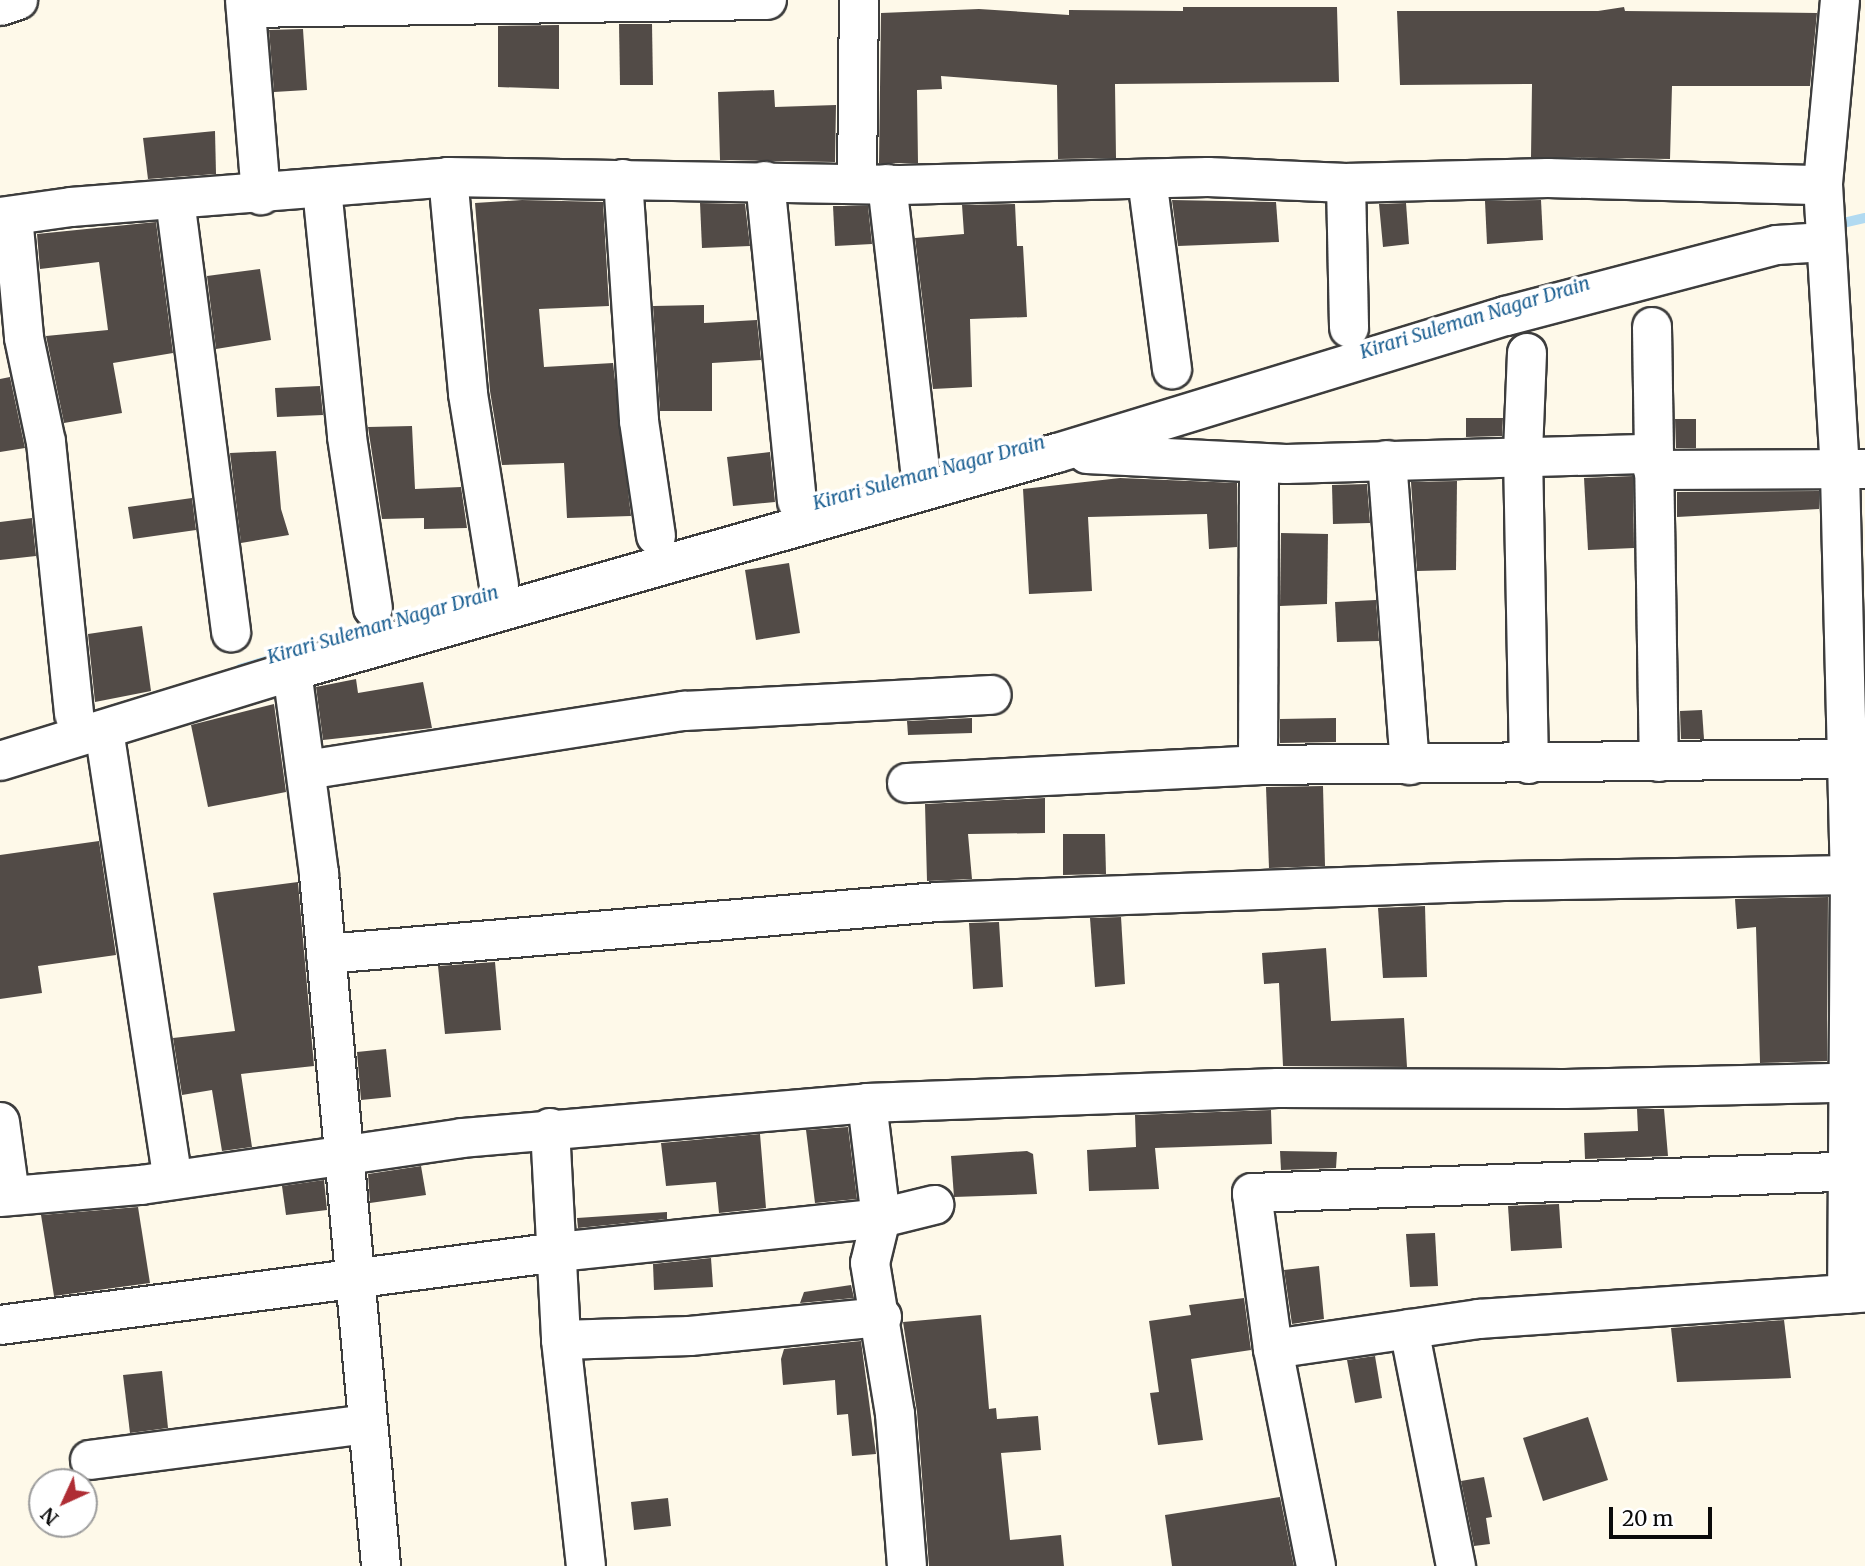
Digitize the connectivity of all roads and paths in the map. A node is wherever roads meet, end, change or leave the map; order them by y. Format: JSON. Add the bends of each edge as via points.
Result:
{"nodes":[{"id":1,"x":18,"y":0,"type":"edge"},
{"id":2,"x":767,"y":0,"type":"edge"},
{"id":3,"x":859,"y":0,"type":"edge"},
{"id":4,"x":1840,"y":0,"type":"edge"},
{"id":5,"x":246,"y":4,"type":"edge"},
{"id":6,"x":0,"y":6,"type":"edge"},
{"id":7,"x":1849,"y":83,"type":"edge"},
{"id":8,"x":448,"y":177,"type":"junction"},
{"id":9,"x":1147,"y":178,"type":"junction"},
{"id":10,"x":623,"y":179,"type":"junction"},
{"id":11,"x":765,"y":181,"type":"junction"},
{"id":12,"x":1346,"y":183,"type":"junction"},
{"id":13,"x":872,"y":184,"type":"junction"},
{"id":14,"x":322,"y":189,"type":"junction"},
{"id":15,"x":261,"y":195,"type":"junction"},
{"id":16,"x":175,"y":200,"type":"junction"},
{"id":17,"x":7,"y":217,"type":"edge"},
{"id":18,"x":1824,"y":219,"type":"junction"},
{"id":19,"x":1653,"y":327,"type":"dead end"},
{"id":20,"x":1349,"y":328,"type":"dead end"},
{"id":21,"x":1527,"y":354,"type":"dead end"},
{"id":22,"x":1172,"y":369,"type":"dead end"},
{"id":23,"x":1057,"y":453,"type":"junction"},
{"id":24,"x":1523,"y":454,"type":"junction"},
{"id":25,"x":1387,"y":460,"type":"junction"},
{"id":26,"x":1653,"y":462,"type":"junction"},
{"id":27,"x":1259,"y":463,"type":"junction"},
{"id":28,"x":920,"y":468,"type":"dead end"},
{"id":29,"x":1853,"y":471,"type":"edge"},
{"id":30,"x":797,"y":501,"type":"dead end"},
{"id":31,"x":656,"y":536,"type":"dead end"},
{"id":32,"x":499,"y":586,"type":"dead end"},
{"id":33,"x":373,"y":608,"type":"dead end"},
{"id":34,"x":231,"y":632,"type":"dead end"},
{"id":35,"x":292,"y":671,"type":"junction"},
{"id":36,"x":992,"y":695,"type":"dead end"},
{"id":37,"x":89,"y":722,"type":"junction"},
{"id":38,"x":1846,"y":759,"type":"junction"},
{"id":39,"x":0,"y":761,"type":"edge"},
{"id":40,"x":1659,"y":762,"type":"junction"},
{"id":41,"x":1529,"y":764,"type":"junction"},
{"id":42,"x":1258,"y":765,"type":"junction"},
{"id":43,"x":1410,"y":765,"type":"junction"},
{"id":44,"x":306,"y":770,"type":"junction"},
{"id":45,"x":907,"y":783,"type":"dead end"},
{"id":46,"x":1858,"y":875,"type":"edge"},
{"id":47,"x":326,"y":954,"type":"junction"},
{"id":48,"x":1858,"y":1082,"type":"edge"},
{"id":49,"x":867,"y":1103,"type":"junction"},
{"id":50,"x":0,"y":1122,"type":"edge"},
{"id":51,"x":550,"y":1128,"type":"junction"},
{"id":52,"x":345,"y":1155,"type":"junction"},
{"id":53,"x":1857,"y":1171,"type":"edge"},
{"id":54,"x":173,"y":1180,"type":"junction"},
{"id":55,"x":5,"y":1196,"type":"edge"},
{"id":56,"x":934,"y":1205,"type":"dead end"},
{"id":57,"x":881,"y":1218,"type":"junction"},
{"id":58,"x":558,"y":1252,"type":"junction"},
{"id":59,"x":356,"y":1277,"type":"junction"},
{"id":60,"x":1856,"y":1294,"type":"edge"},
{"id":61,"x":882,"y":1317,"type":"junction"},
{"id":62,"x":0,"y":1325,"type":"edge"},
{"id":63,"x":1409,"y":1328,"type":"junction"},
{"id":64,"x":561,"y":1340,"type":"junction"},
{"id":65,"x":1273,"y":1349,"type":"junction"},
{"id":66,"x":368,"y":1424,"type":"junction"},
{"id":67,"x":90,"y":1460,"type":"dead end"},
{"id":68,"x":381,"y":1566,"type":"edge"},
{"id":69,"x":586,"y":1566,"type":"edge"},
{"id":70,"x":907,"y":1566,"type":"edge"},
{"id":71,"x":1316,"y":1566,"type":"edge"},
{"id":72,"x":1456,"y":1566,"type":"edge"}],
"edges":[{"from":1,"to":6,"type":"street"},
{"from":2,"to":5,"type":"street"},
{"from":3,"to":13,"type":"street"},
{"from":4,"to":7,"type":"street"},
{"from":5,"to":15,"type":"street"},
{"from":7,"to":18,"type":"street"},
{"from":8,"to":10,"type":"street"},
{"from":8,"to":14,"type":"street"},
{"from":8,"to":32,"type":"street","via":[[468,394]]},
{"from":9,"to":12,"type":"street"},
{"from":9,"to":13,"type":"street"},
{"from":9,"to":22,"type":"street"},
{"from":10,"to":11,"type":"street"},
{"from":10,"to":31,"type":"street","via":[[639,421]]},
{"from":11,"to":13,"type":"street"},
{"from":11,"to":30,"type":"street"},
{"from":12,"to":18,"type":"street","via":[[1548,178]]},
{"from":12,"to":20,"type":"street"},
{"from":13,"to":28,"type":"street"},
{"from":14,"to":15,"type":"street"},
{"from":14,"to":33,"type":"street","via":[[347,437]]},
{"from":15,"to":16,"type":"street"},
{"from":16,"to":17,"type":"street"},
{"from":16,"to":34,"type":"street"},
{"from":17,"to":37,"type":"street"},
{"from":18,"to":23,"type":"street","via":[[1777,245],[1691,265]]},
{"from":18,"to":29,"type":"street"},
{"from":19,"to":26,"type":"street"},
{"from":21,"to":24,"type":"street"},
{"from":23,"to":27,"type":"street"},
{"from":23,"to":35,"type":"street"},
{"from":24,"to":25,"type":"street"},
{"from":24,"to":26,"type":"street"},
{"from":24,"to":41,"type":"street"},
{"from":25,"to":27,"type":"street"},
{"from":25,"to":43,"type":"street"},
{"from":26,"to":29,"type":"street"},
{"from":26,"to":40,"type":"street"},
{"from":27,"to":42,"type":"street"},
{"from":29,"to":38,"type":"street"},
{"from":35,"to":37,"type":"street"},
{"from":35,"to":44,"type":"street"},
{"from":36,"to":44,"type":"street","via":[[684,711]]},
{"from":37,"to":39,"type":"street"},
{"from":37,"to":54,"type":"street"},
{"from":38,"to":40,"type":"street"},
{"from":38,"to":46,"type":"street"},
{"from":40,"to":41,"type":"street"},
{"from":41,"to":43,"type":"street"},
{"from":42,"to":43,"type":"street"},
{"from":42,"to":45,"type":"street"},
{"from":44,"to":47,"type":"street"},
{"from":46,"to":47,"type":"street","via":[[1503,881],[937,902]]},
{"from":46,"to":48,"type":"street"},
{"from":47,"to":52,"type":"street"},
{"from":48,"to":49,"type":"street","via":[[1278,1088]]},
{"from":48,"to":53,"type":"street"},
{"from":49,"to":51,"type":"street"},
{"from":49,"to":57,"type":"street"},
{"from":50,"to":55,"type":"street"},
{"from":51,"to":52,"type":"street"},
{"from":51,"to":58,"type":"street"},
{"from":52,"to":54,"type":"street"},
{"from":52,"to":59,"type":"street"},
{"from":53,"to":60,"type":"street"},
{"from":53,"to":65,"type":"street","via":[[1252,1193]]},
{"from":54,"to":55,"type":"street"},
{"from":56,"to":57,"type":"street"},
{"from":57,"to":58,"type":"street"},
{"from":57,"to":61,"type":"street","via":[[870,1263]]},
{"from":58,"to":59,"type":"street"},
{"from":58,"to":64,"type":"street"},
{"from":59,"to":62,"type":"street"},
{"from":59,"to":66,"type":"street"},
{"from":60,"to":63,"type":"street","via":[[1479,1319]]},
{"from":61,"to":64,"type":"street","via":[[690,1336]]},
{"from":61,"to":70,"type":"street"},
{"from":63,"to":65,"type":"street"},
{"from":63,"to":72,"type":"street"},
{"from":64,"to":69,"type":"street"},
{"from":65,"to":71,"type":"street"},
{"from":66,"to":67,"type":"street"},
{"from":66,"to":68,"type":"street"}]}
